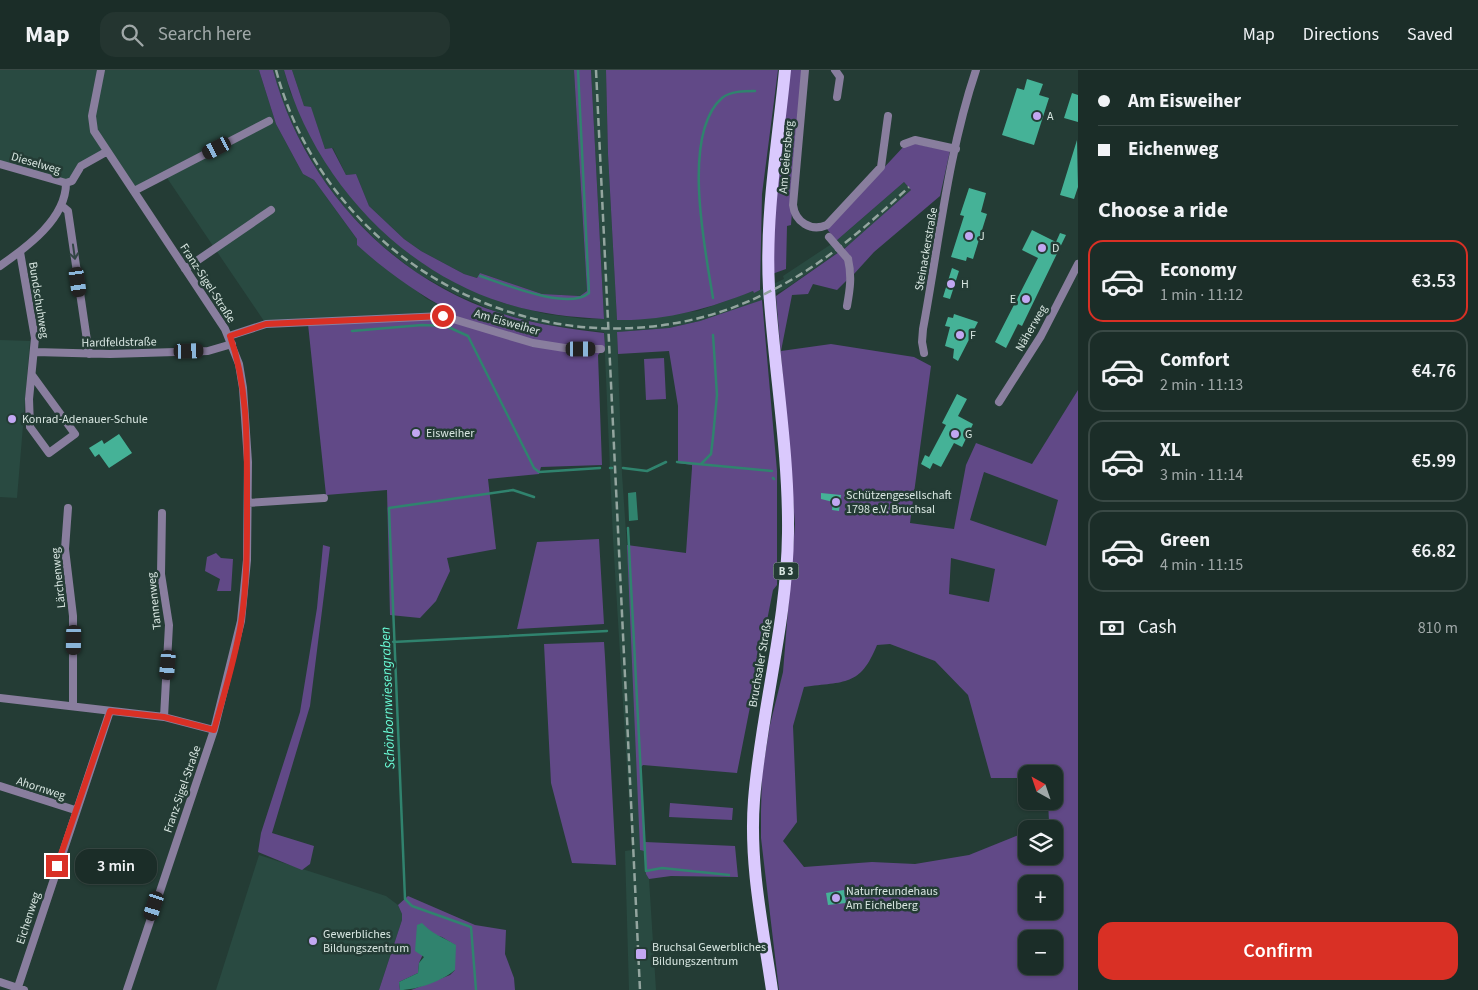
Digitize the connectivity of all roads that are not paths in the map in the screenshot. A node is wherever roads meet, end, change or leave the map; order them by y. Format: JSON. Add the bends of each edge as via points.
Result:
{"nodes":[{"id":1,"x":100,"y":70,"type":"edge"},
{"id":2,"x":785,"y":70,"type":"edge"},
{"id":3,"x":805,"y":70,"type":"edge"},
{"id":4,"x":835,"y":70,"type":"edge"},
{"id":5,"x":976,"y":70,"type":"edge"},
{"id":6,"x":837,"y":97,"type":"dead end"},
{"id":7,"x":888,"y":116,"type":"dead end"},
{"id":8,"x":269,"y":121,"type":"dead end"},
{"id":9,"x":904,"y":144,"type":"dead end"},
{"id":10,"x":956,"y":149,"type":"junction"},
{"id":11,"x":106,"y":152,"type":"junction"},
{"id":12,"x":0,"y":164,"type":"edge"},
{"id":13,"x":66,"y":183,"type":"junction"},
{"id":14,"x":134,"y":191,"type":"junction"},
{"id":15,"x":62,"y":206,"type":"junction"},
{"id":16,"x":271,"y":210,"type":"dead end"},
{"id":17,"x":821,"y":228,"type":"junction"},
{"id":18,"x":20,"y":252,"type":"junction"},
{"id":19,"x":1078,"y":264,"type":"edge"},
{"id":20,"x":0,"y":266,"type":"edge"},
{"id":21,"x":185,"y":269,"type":"junction"},
{"id":22,"x":847,"y":306,"type":"dead end"},
{"id":23,"x":231,"y":340,"type":"junction"},
{"id":24,"x":600,"y":349,"type":"dead end"},
{"id":25,"x":35,"y":352,"type":"junction"},
{"id":26,"x":924,"y":353,"type":"dead end"},
{"id":27,"x":89,"y":354,"type":"junction"},
{"id":28,"x":32,"y":375,"type":"junction"},
{"id":29,"x":999,"y":402,"type":"dead end"},
{"id":30,"x":324,"y":498,"type":"dead end"},
{"id":31,"x":248,"y":503,"type":"junction"},
{"id":32,"x":68,"y":508,"type":"dead end"},
{"id":33,"x":162,"y":513,"type":"dead end"},
{"id":34,"x":0,"y":698,"type":"edge"},
{"id":35,"x":73,"y":706,"type":"junction"},
{"id":36,"x":110,"y":711,"type":"junction"},
{"id":37,"x":164,"y":717,"type":"junction"},
{"id":38,"x":214,"y":730,"type":"junction"},
{"id":39,"x":0,"y":786,"type":"edge"},
{"id":40,"x":75,"y":810,"type":"junction"},
{"id":41,"x":0,"y":982,"type":"edge"},
{"id":42,"x":19,"y":989,"type":"edge"},
{"id":43,"x":127,"y":990,"type":"edge"},
{"id":44,"x":772,"y":990,"type":"edge"}],
"edges":[{"from":1,"to":11,"type":"street","name":"Franz-Sigel-Straße","via":[[92,116],[94,131]]},
{"from":2,"to":44,"type":"main road","name":"Bruchsaler Straße","number":"B 3","via":[[769,220],[769,286],[788,532],[785,593],[764,717],[754,817],[757,880]]},
{"from":3,"to":17,"type":"street","name":"Am Geiersberg","via":[[794,215],[801,222]]},
{"from":4,"to":6,"type":"street","via":[[840,77]]},
{"from":5,"to":10,"type":"street","name":"Steinackerstraße"},
{"from":7,"to":17,"type":"street","via":[[881,167]]},
{"from":8,"to":14,"type":"street"},
{"from":9,"to":10,"type":"street","via":[[915,140]]},
{"from":10,"to":26,"type":"street","name":"Steinackerstraße","via":[[923,329]]},
{"from":11,"to":13,"type":"street","via":[[81,166],[72,181]]},
{"from":11,"to":14,"type":"street","name":"Franz-Sigel-Straße"},
{"from":12,"to":13,"type":"street","name":"Dieselweg"},
{"from":13,"to":15,"type":"street"},
{"from":14,"to":21,"type":"street","name":"Franz-Sigel-Straße"},
{"from":15,"to":18,"type":"street"},
{"from":15,"to":27,"type":"street","one_way":true,"via":[[68,211]]},
{"from":16,"to":21,"type":"street"},
{"from":17,"to":22,"type":"street","name":"Am Geiersberg","bridge":true,"via":[[848,259],[851,286]]},
{"from":18,"to":20,"type":"street"},
{"from":18,"to":25,"type":"street","name":"Bundschuhweg"},
{"from":19,"to":29,"type":"street","name":"Näherweg","via":[[1041,336]]},
{"from":21,"to":23,"type":"street","name":"Franz-Sigel-Straße"},
{"from":23,"to":24,"type":"street","name":"Am Eisweiher","via":[[266,324],[443,316],[533,343],[571,349]]},
{"from":23,"to":27,"type":"street","name":"Hardfeldstraße","via":[[208,351]]},
{"from":23,"to":31,"type":"street","name":"Franz-Sigel-Straße","via":[[243,388]]},
{"from":25,"to":27,"type":"street","name":"Hardfeldstraße"},
{"from":25,"to":28,"type":"street","name":"Bundschuhweg"},
{"from":28,"to":28,"type":"street","name":"Bundschuhweg","via":[[30,427],[49,453],[75,434]]},
{"from":30,"to":31,"type":"street"},
{"from":31,"to":38,"type":"street","name":"Franz-Sigel-Straße","via":[[241,622]]},
{"from":32,"to":35,"type":"street","name":"Lärchenweg","via":[[65,549],[73,616]]},
{"from":33,"to":37,"type":"street","name":"Tannenweg","via":[[161,574],[169,625]]},
{"from":34,"to":35,"type":"street"},
{"from":35,"to":36,"type":"street"},
{"from":36,"to":37,"type":"street"},
{"from":36,"to":40,"type":"street","name":"Eichenweg"},
{"from":37,"to":38,"type":"street"},
{"from":38,"to":43,"type":"street","name":"Franz-Sigel-Straße"},
{"from":39,"to":40,"type":"street","name":"Ahornweg"},
{"from":40,"to":42,"type":"street","name":"Eichenweg"},
{"from":41,"to":42,"type":"street"}]}
